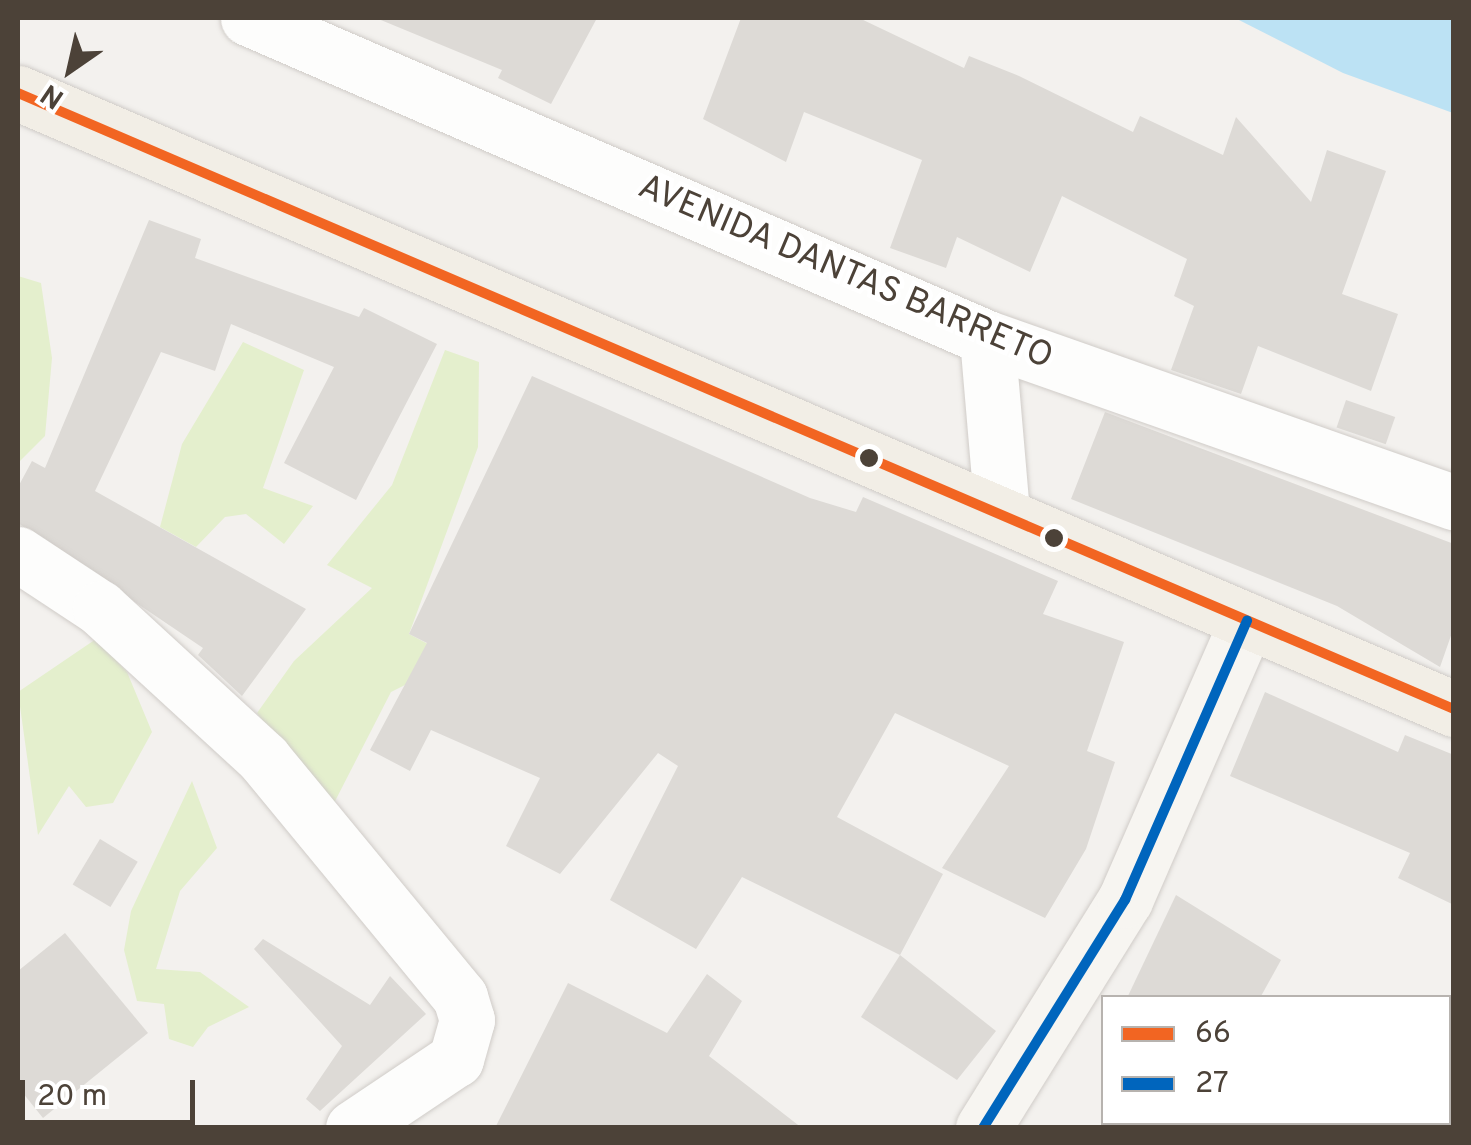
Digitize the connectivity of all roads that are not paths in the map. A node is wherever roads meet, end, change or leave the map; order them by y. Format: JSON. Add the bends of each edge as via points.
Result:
{"nodes":[{"id":1,"x":248,"y":18,"type":"edge"},
{"id":2,"x":18,"y":93,"type":"edge"},
{"id":3,"x":987,"y":338,"type":"junction"},
{"id":4,"x":1454,"y":502,"type":"edge"},
{"id":5,"x":1002,"y":514,"type":"junction"},
{"id":6,"x":18,"y":554,"type":"edge"},
{"id":7,"x":1246,"y":621,"type":"junction"},
{"id":8,"x":1454,"y":709,"type":"edge"},
{"id":9,"x":353,"y":1128,"type":"edge"},
{"id":10,"x":983,"y":1128,"type":"edge"}],
"edges":[{"from":1,"to":3,"type":"street","name":"AVENIDA DANTAS BARRETO"},
{"from":2,"to":5,"type":"main road"},
{"from":3,"to":4,"type":"street","name":"AVENIDA DANTAS BARRETO"},
{"from":3,"to":5,"type":"street"},
{"from":5,"to":7,"type":"main road"},
{"from":6,"to":9,"type":"street","via":[[100,608],[263,758],[460,996],[467,1020],[456,1059]]},
{"from":7,"to":8,"type":"main road"},
{"from":7,"to":10,"type":"main road","via":[[1126,900]]}]}
